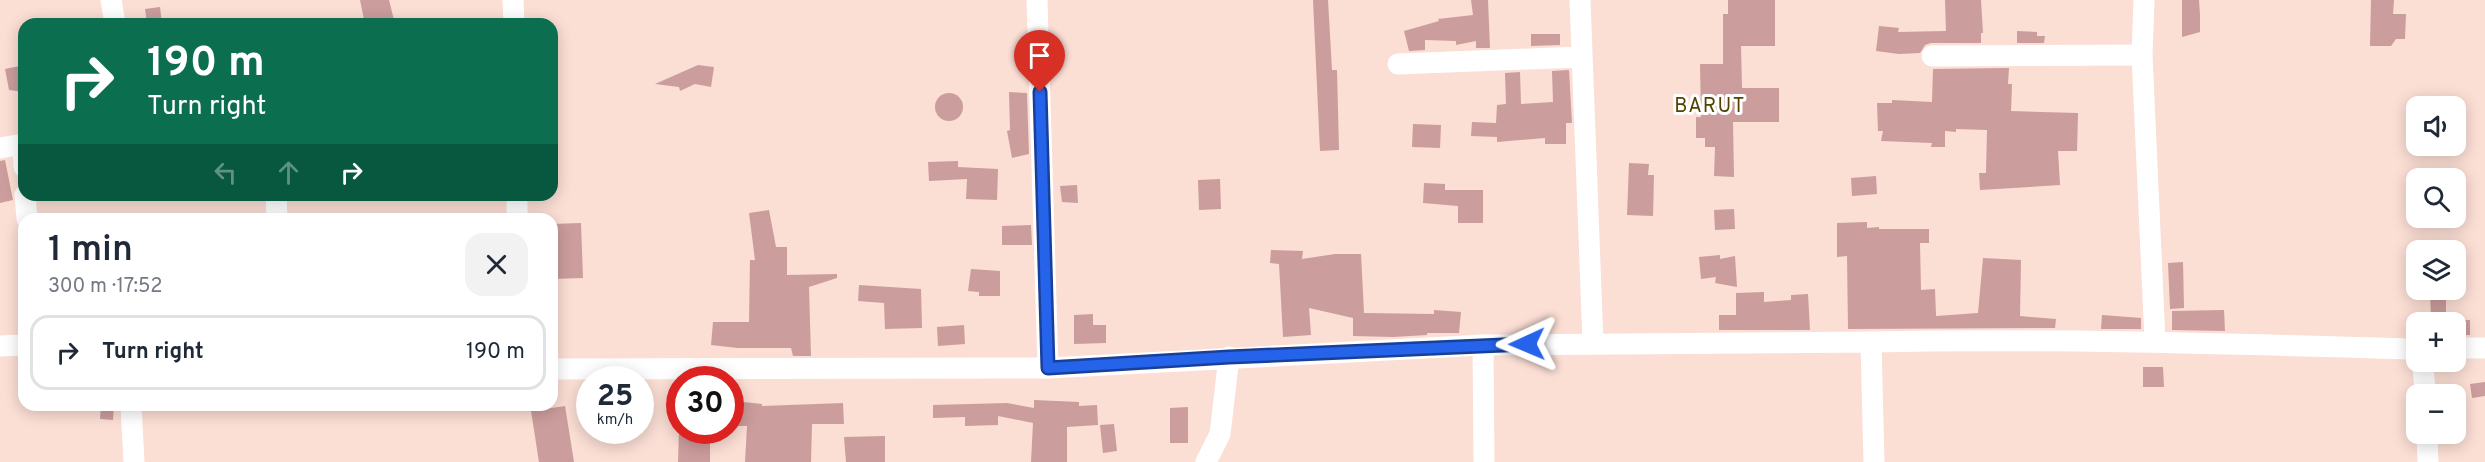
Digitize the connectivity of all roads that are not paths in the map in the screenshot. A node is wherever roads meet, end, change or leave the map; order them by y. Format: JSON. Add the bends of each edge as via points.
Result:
{"nodes":[{"id":1,"x":111,"y":0,"type":"edge"},
{"id":2,"x":513,"y":0,"type":"edge"},
{"id":3,"x":1037,"y":0,"type":"edge"},
{"id":4,"x":1580,"y":0,"type":"edge"},
{"id":5,"x":2144,"y":0,"type":"edge"},
{"id":6,"x":114,"y":18,"type":"edge"},
{"id":7,"x":514,"y":18,"type":"edge"},
{"id":8,"x":2142,"y":55,"type":"junction"},
{"id":9,"x":1932,"y":56,"type":"dead end"},
{"id":10,"x":1581,"y":57,"type":"junction"},
{"id":11,"x":1398,"y":64,"type":"dead end"},
{"id":12,"x":18,"y":145,"type":"edge"},
{"id":13,"x":0,"y":148,"type":"edge"},
{"id":14,"x":2155,"y":341,"type":"junction"},
{"id":15,"x":1871,"y":342,"type":"junction"},
{"id":16,"x":1593,"y":344,"type":"junction"},
{"id":17,"x":18,"y":345,"type":"edge"},
{"id":18,"x":1483,"y":345,"type":"junction"},
{"id":19,"x":0,"y":346,"type":"edge"},
{"id":20,"x":2466,"y":348,"type":"edge"},
{"id":21,"x":2485,"y":348,"type":"edge"},
{"id":22,"x":2406,"y":349,"type":"edge"},
{"id":23,"x":1229,"y":357,"type":"junction"},
{"id":24,"x":1048,"y":368,"type":"junction"},
{"id":25,"x":558,"y":369,"type":"edge"},
{"id":26,"x":131,"y":411,"type":"edge"},
{"id":27,"x":2427,"y":444,"type":"edge"},
{"id":28,"x":134,"y":462,"type":"edge"},
{"id":29,"x":1206,"y":462,"type":"edge"},
{"id":30,"x":1484,"y":462,"type":"edge"},
{"id":31,"x":1874,"y":462,"type":"edge"},
{"id":32,"x":2428,"y":462,"type":"edge"}],
"edges":[{"from":1,"to":6,"type":"street"},
{"from":2,"to":7,"type":"street"},
{"from":3,"to":24,"type":"street"},
{"from":4,"to":10,"type":"street"},
{"from":5,"to":8,"type":"street"},
{"from":8,"to":9,"type":"street"},
{"from":8,"to":14,"type":"street"},
{"from":10,"to":11,"type":"street"},
{"from":10,"to":16,"type":"street"},
{"from":12,"to":13,"type":"street"},
{"from":14,"to":15,"type":"street"},
{"from":14,"to":22,"type":"street"},
{"from":15,"to":16,"type":"street"},
{"from":15,"to":31,"type":"street"},
{"from":16,"to":18,"type":"street"},
{"from":17,"to":19,"type":"street"},
{"from":18,"to":23,"type":"street"},
{"from":18,"to":30,"type":"street"},
{"from":20,"to":21,"type":"street"},
{"from":23,"to":24,"type":"street"},
{"from":23,"to":29,"type":"street","via":[[1220,434]]},
{"from":24,"to":25,"type":"street"},
{"from":26,"to":28,"type":"street"},
{"from":27,"to":32,"type":"street"}]}
